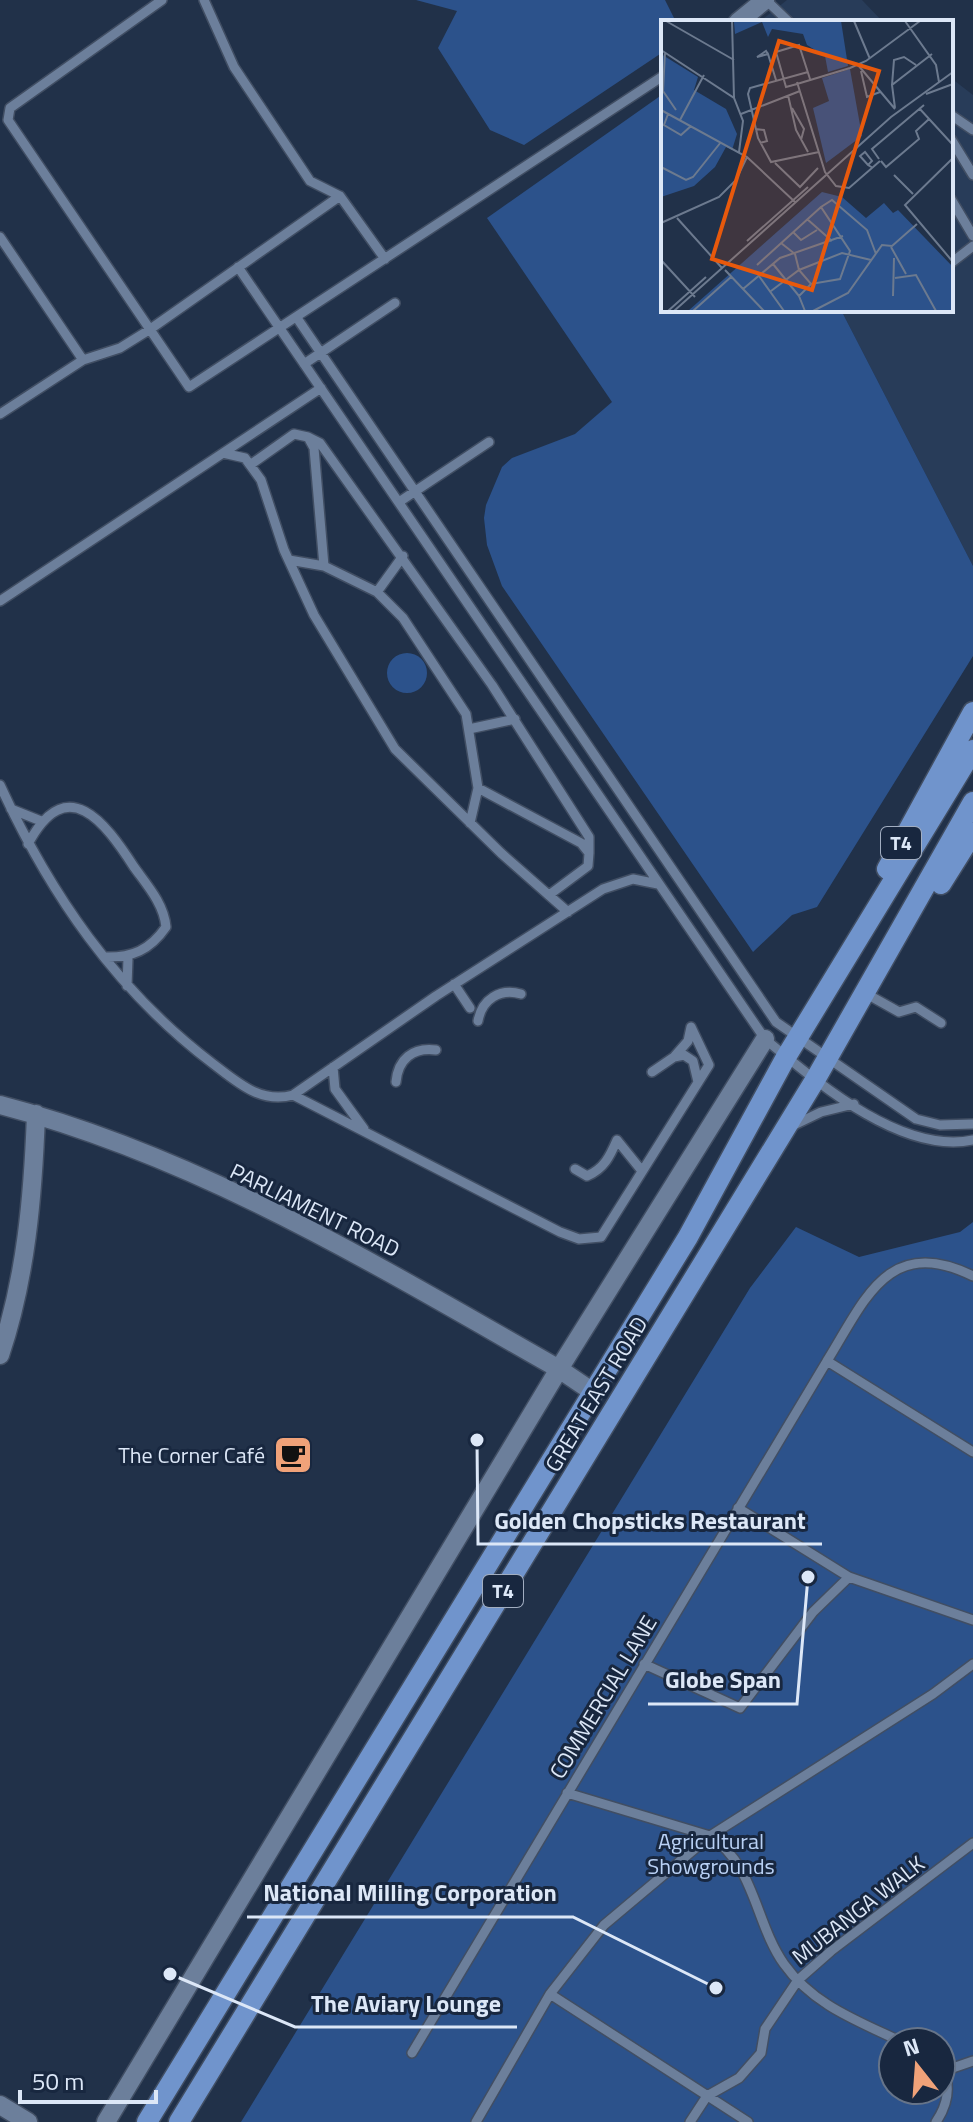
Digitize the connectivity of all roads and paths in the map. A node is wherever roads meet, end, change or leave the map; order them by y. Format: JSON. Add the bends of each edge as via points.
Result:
{"nodes":[{"id":1,"x":162,"y":0,"type":"edge"},
{"id":2,"x":204,"y":0,"type":"edge"},
{"id":3,"x":765,"y":0,"type":"edge"},
{"id":4,"x":740,"y":20,"type":"edge"},
{"id":5,"x":787,"y":20,"type":"edge"},
{"id":6,"x":661,"y":77,"type":"edge"},
{"id":7,"x":0,"y":99,"type":"edge"},
{"id":8,"x":10,"y":108,"type":"junction"},
{"id":9,"x":953,"y":116,"type":"edge"},
{"id":10,"x":973,"y":130,"type":"edge"},
{"id":11,"x":953,"y":142,"type":"edge"},
{"id":12,"x":973,"y":175,"type":"edge"},
{"id":13,"x":340,"y":196,"type":"junction"},
{"id":14,"x":953,"y":202,"type":"edge"},
{"id":15,"x":973,"y":236,"type":"edge"},
{"id":16,"x":0,"y":237,"type":"edge"},
{"id":17,"x":973,"y":246,"type":"edge"},
{"id":18,"x":385,"y":259,"type":"junction"},
{"id":19,"x":953,"y":261,"type":"edge"},
{"id":20,"x":238,"y":267,"type":"junction"},
{"id":21,"x":395,"y":303,"type":"dead end"},
{"id":22,"x":297,"y":318,"type":"junction"},
{"id":23,"x":281,"y":329,"type":"junction"},
{"id":24,"x":149,"y":330,"type":"junction"},
{"id":25,"x":321,"y":353,"type":"junction"},
{"id":26,"x":83,"y":360,"type":"junction"},
{"id":27,"x":304,"y":364,"type":"junction"},
{"id":28,"x":321,"y":388,"type":"junction"},
{"id":29,"x":0,"y":414,"type":"edge"},
{"id":30,"x":308,"y":437,"type":"junction"},
{"id":31,"x":489,"y":442,"type":"dead end"},
{"id":32,"x":223,"y":453,"type":"junction"},
{"id":33,"x":250,"y":465,"type":"junction"},
{"id":34,"x":415,"y":491,"type":"junction"},
{"id":35,"x":399,"y":502,"type":"junction"},
{"id":36,"x":403,"y":556,"type":"junction"},
{"id":37,"x":289,"y":560,"type":"junction"},
{"id":38,"x":324,"y":566,"type":"junction"},
{"id":39,"x":377,"y":592,"type":"junction"},
{"id":40,"x":0,"y":601,"type":"edge"},
{"id":41,"x":973,"y":712,"type":"edge"},
{"id":42,"x":515,"y":719,"type":"junction"},
{"id":43,"x":469,"y":729,"type":"junction"},
{"id":44,"x":973,"y":750,"type":"edge"},
{"id":45,"x":0,"y":785,"type":"edge"},
{"id":46,"x":478,"y":788,"type":"junction"},
{"id":47,"x":973,"y":802,"type":"edge"},
{"id":48,"x":11,"y":809,"type":"junction"},
{"id":49,"x":41,"y":821,"type":"junction"},
{"id":50,"x":470,"y":823,"type":"junction"},
{"id":51,"x":973,"y":835,"type":"edge"},
{"id":52,"x":28,"y":844,"type":"junction"},
{"id":53,"x":589,"y":853,"type":"junction"},
{"id":54,"x":658,"y":884,"type":"junction"},
{"id":55,"x":549,"y":895,"type":"junction"},
{"id":56,"x":568,"y":912,"type":"junction"},
{"id":57,"x":899,"y":934,"type":"junction"},
{"id":58,"x":104,"y":957,"type":"junction"},
{"id":59,"x":128,"y":958,"type":"junction"},
{"id":60,"x":836,"y":978,"type":"junction"},
{"id":61,"x":454,"y":984,"type":"junction"},
{"id":62,"x":127,"y":987,"type":"junction"},
{"id":63,"x":865,"y":993,"type":"junction"},
{"id":64,"x":521,"y":994,"type":"dead end"},
{"id":65,"x":488,"y":1000,"type":"junction"},
{"id":66,"x":478,"y":1021,"type":"dead end"},
{"id":67,"x":776,"y":1022,"type":"junction"},
{"id":68,"x":941,"y":1023,"type":"dead end"},
{"id":69,"x":765,"y":1039,"type":"junction"},
{"id":70,"x":798,"y":1039,"type":"junction"},
{"id":71,"x":436,"y":1050,"type":"dead end"},
{"id":72,"x":674,"y":1057,"type":"junction"},
{"id":73,"x":786,"y":1057,"type":"junction"},
{"id":74,"x":827,"y":1060,"type":"junction"},
{"id":75,"x":333,"y":1067,"type":"junction"},
{"id":76,"x":652,"y":1072,"type":"dead end"},
{"id":77,"x":815,"y":1080,"type":"junction"},
{"id":78,"x":396,"y":1082,"type":"dead end"},
{"id":79,"x":698,"y":1082,"type":"junction"},
{"id":80,"x":293,"y":1095,"type":"junction"},
{"id":81,"x":854,"y":1104,"type":"junction"},
{"id":82,"x":0,"y":1105,"type":"edge"},
{"id":83,"x":36,"y":1114,"type":"junction"},
{"id":84,"x":973,"y":1124,"type":"edge"},
{"id":85,"x":785,"y":1129,"type":"junction"},
{"id":86,"x":366,"y":1132,"type":"junction"},
{"id":87,"x":973,"y":1140,"type":"edge"},
{"id":88,"x":575,"y":1169,"type":"dead end"},
{"id":89,"x":642,"y":1171,"type":"junction"},
{"id":90,"x":973,"y":1276,"type":"edge"},
{"id":91,"x":0,"y":1355,"type":"edge"},
{"id":92,"x":827,"y":1361,"type":"junction"},
{"id":93,"x":559,"y":1369,"type":"junction"},
{"id":94,"x":593,"y":1392,"type":"junction"},
{"id":95,"x":973,"y":1452,"type":"edge"},
{"id":96,"x":738,"y":1508,"type":"junction"},
{"id":97,"x":849,"y":1577,"type":"junction"},
{"id":98,"x":973,"y":1620,"type":"edge"},
{"id":99,"x":644,"y":1664,"type":"junction"},
{"id":100,"x":973,"y":1664,"type":"edge"},
{"id":101,"x":567,"y":1793,"type":"junction"},
{"id":102,"x":710,"y":1836,"type":"junction"},
{"id":103,"x":973,"y":1843,"type":"edge"},
{"id":104,"x":798,"y":1980,"type":"junction"},
{"id":105,"x":550,"y":1994,"type":"junction"},
{"id":106,"x":877,"y":2031,"type":"edge"},
{"id":107,"x":412,"y":2053,"type":"dead end"},
{"id":108,"x":707,"y":2096,"type":"junction"},
{"id":109,"x":0,"y":2105,"type":"edge"},
{"id":110,"x":28,"y":2122,"type":"edge"},
{"id":111,"x":106,"y":2122,"type":"edge"},
{"id":112,"x":147,"y":2122,"type":"edge"},
{"id":113,"x":179,"y":2122,"type":"edge"},
{"id":114,"x":476,"y":2122,"type":"edge"},
{"id":115,"x":690,"y":2122,"type":"edge"},
{"id":116,"x":748,"y":2122,"type":"edge"}],
"edges":[{"from":1,"to":8,"type":"lane"},
{"from":2,"to":13,"type":"lane","via":[[234,67],[310,181]]},
{"from":3,"to":4,"type":"street"},
{"from":3,"to":5,"type":"lane"},
{"from":6,"to":18,"type":"lane"},
{"from":7,"to":8,"type":"lane"},
{"from":8,"to":24,"type":"lane","via":[[8,120]]},
{"from":9,"to":10,"type":"lane"},
{"from":11,"to":12,"type":"lane"},
{"from":13,"to":18,"type":"lane"},
{"from":13,"to":20,"type":"lane"},
{"from":14,"to":15,"type":"lane"},
{"from":16,"to":26,"type":"lane"},
{"from":17,"to":19,"type":"lane"},
{"from":18,"to":22,"type":"lane"},
{"from":20,"to":23,"type":"lane"},
{"from":20,"to":24,"type":"lane"},
{"from":21,"to":25,"type":"lane"},
{"from":22,"to":23,"type":"lane"},
{"from":22,"to":25,"type":"lane"},
{"from":23,"to":24,"type":"lane","via":[[189,387]]},
{"from":23,"to":27,"type":"lane"},
{"from":24,"to":26,"type":"lane","via":[[120,348]]},
{"from":25,"to":27,"type":"lane"},
{"from":25,"to":34,"type":"lane"},
{"from":26,"to":29,"type":"lane"},
{"from":27,"to":28,"type":"lane"},
{"from":28,"to":32,"type":"lane"},
{"from":28,"to":35,"type":"lane"},
{"from":30,"to":33,"type":"lane","via":[[294,434]]},
{"from":30,"to":36,"type":"lane","via":[[320,443]]},
{"from":30,"to":38,"type":"lane","via":[[314,448]]},
{"from":31,"to":34,"type":"lane"},
{"from":32,"to":33,"type":"lane","via":[[245,458]]},
{"from":32,"to":40,"type":"lane"},
{"from":33,"to":37,"type":"lane","via":[[261,480]]},
{"from":34,"to":35,"type":"lane"},
{"from":34,"to":67,"type":"lane"},
{"from":35,"to":54,"type":"lane"},
{"from":36,"to":39,"type":"lane"},
{"from":36,"to":42,"type":"lane"},
{"from":37,"to":38,"type":"lane"},
{"from":37,"to":50,"type":"lane","via":[[314,615],[395,749]]},
{"from":38,"to":39,"type":"lane"},
{"from":39,"to":43,"type":"lane","via":[[403,618],[466,714]]},
{"from":41,"to":60,"type":"main road","name":"GREAT EAST ROAD","number":"T4","via":[[845,946]]},
{"from":42,"to":43,"type":"lane"},
{"from":42,"to":53,"type":"lane","via":[[589,837]]},
{"from":43,"to":46,"type":"lane"},
{"from":44,"to":60,"type":"main road","name":"GREAT EAST ROAD","number":"T4"},
{"from":45,"to":48,"type":"lane"},
{"from":46,"to":50,"type":"lane"},
{"from":46,"to":53,"type":"lane","via":[[581,843]]},
{"from":47,"to":57,"type":"main road","name":"GREAT EAST ROAD","number":"T4"},
{"from":48,"to":49,"type":"lane"},
{"from":48,"to":52,"type":"lane"},
{"from":49,"to":52,"type":"lane"},
{"from":49,"to":59,"type":"lane","via":[[73,807],[91,812],[110,829],[158,902],[166,927],[155,942]]},
{"from":50,"to":55,"type":"lane"},
{"from":51,"to":57,"type":"main road","name":"GREAT EAST ROAD","number":"T4","via":[[921,917]]},
{"from":52,"to":58,"type":"lane"},
{"from":53,"to":55,"type":"lane","via":[[588,866]]},
{"from":54,"to":56,"type":"lane","via":[[633,879],[603,889]]},
{"from":54,"to":69,"type":"lane"},
{"from":55,"to":56,"type":"lane"},
{"from":56,"to":61,"type":"lane"},
{"from":57,"to":63,"type":"main road","name":"GREAT EAST ROAD","number":"T4"},
{"from":58,"to":59,"type":"lane"},
{"from":58,"to":62,"type":"lane"},
{"from":59,"to":62,"type":"lane"},
{"from":60,"to":70,"type":"main road","name":"GREAT EAST ROAD","number":"T4"},
{"from":61,"to":65,"type":"lane","via":[[468,1004]]},
{"from":61,"to":75,"type":"lane"},
{"from":62,"to":80,"type":"lane","via":[[177,1036],[245,1088],[276,1099]]},
{"from":63,"to":68,"type":"lane","via":[[899,1012],[916,1007]]},
{"from":63,"to":74,"type":"main road","name":"GREAT EAST ROAD","number":"T4"},
{"from":64,"to":65,"type":"lane","via":[[503,992]]},
{"from":65,"to":66,"type":"lane"},
{"from":67,"to":69,"type":"lane"},
{"from":67,"to":70,"type":"lane"},
{"from":69,"to":73,"type":"lane"},
{"from":69,"to":93,"type":"street"},
{"from":70,"to":73,"type":"main road","name":"GREAT EAST ROAD","number":"T4"},
{"from":70,"to":74,"type":"lane"},
{"from":71,"to":78,"type":"lane","via":[[409,1055]]},
{"from":72,"to":76,"type":"lane"},
{"from":72,"to":79,"type":"lane","via":[[684,1055],[693,1061]]},
{"from":72,"to":79,"type":"lane","via":[[688,1041],[691,1027],[709,1065]]},
{"from":73,"to":77,"type":"lane"},
{"from":73,"to":94,"type":"main road","name":"GREAT EAST ROAD","number":"T4","via":[[688,1237]]},
{"from":74,"to":77,"type":"main road","name":"GREAT EAST ROAD","number":"T4"},
{"from":74,"to":84,"type":"lane","via":[[916,1119]]},
{"from":75,"to":80,"type":"lane"},
{"from":75,"to":86,"type":"lane","via":[[335,1089]]},
{"from":77,"to":81,"type":"lane"},
{"from":77,"to":85,"type":"main road","name":"GREAT EAST ROAD","number":"T4"},
{"from":79,"to":89,"type":"lane"},
{"from":80,"to":86,"type":"lane"},
{"from":81,"to":85,"type":"lane"},
{"from":81,"to":87,"type":"lane","via":[[905,1134]]},
{"from":82,"to":83,"type":"street","name":"PARLIAMENT ROAD"},
{"from":83,"to":91,"type":"street","via":[[24,1262]]},
{"from":83,"to":93,"type":"street","name":"PARLIAMENT ROAD","via":[[318,1233]]},
{"from":85,"to":113,"type":"main road","name":"GREAT EAST ROAD","number":"T4"},
{"from":86,"to":89,"type":"lane","via":[[579,1239],[601,1237]]},
{"from":88,"to":89,"type":"lane","via":[[587,1176],[598,1172],[617,1140]]},
{"from":90,"to":92,"type":"lane","name":"COMMERCIAL LANE","via":[[929,1262],[905,1265],[883,1276]]},
{"from":92,"to":95,"type":"lane"},
{"from":92,"to":96,"type":"lane","name":"COMMERCIAL LANE"},
{"from":93,"to":94,"type":"street","name":"PARLIAMENT ROAD"},
{"from":93,"to":111,"type":"street"},
{"from":94,"to":112,"type":"main road","name":"GREAT EAST ROAD","number":"T4"},
{"from":96,"to":97,"type":"lane"},
{"from":96,"to":99,"type":"lane","name":"COMMERCIAL LANE"},
{"from":97,"to":98,"type":"lane"},
{"from":97,"to":99,"type":"lane","via":[[813,1612],[740,1708]]},
{"from":99,"to":101,"type":"lane","name":"COMMERCIAL LANE"},
{"from":100,"to":102,"type":"lane"},
{"from":101,"to":102,"type":"lane"},
{"from":101,"to":107,"type":"lane","name":"COMMERCIAL LANE"},
{"from":102,"to":104,"type":"lane","via":[[734,1856],[777,1952]]},
{"from":102,"to":105,"type":"lane","via":[[604,1925]]},
{"from":103,"to":104,"type":"lane","name":"MUBANGA WALK"},
{"from":104,"to":106,"type":"lane","via":[[840,2014]]},
{"from":104,"to":108,"type":"lane","name":"MUBANGA WALK","via":[[765,2029],[761,2053],[739,2078]]},
{"from":105,"to":108,"type":"lane"},
{"from":105,"to":114,"type":"lane"},
{"from":108,"to":115,"type":"lane","name":"MUBANGA WALK"},
{"from":108,"to":116,"type":"lane"},
{"from":109,"to":110,"type":"street"}]}
